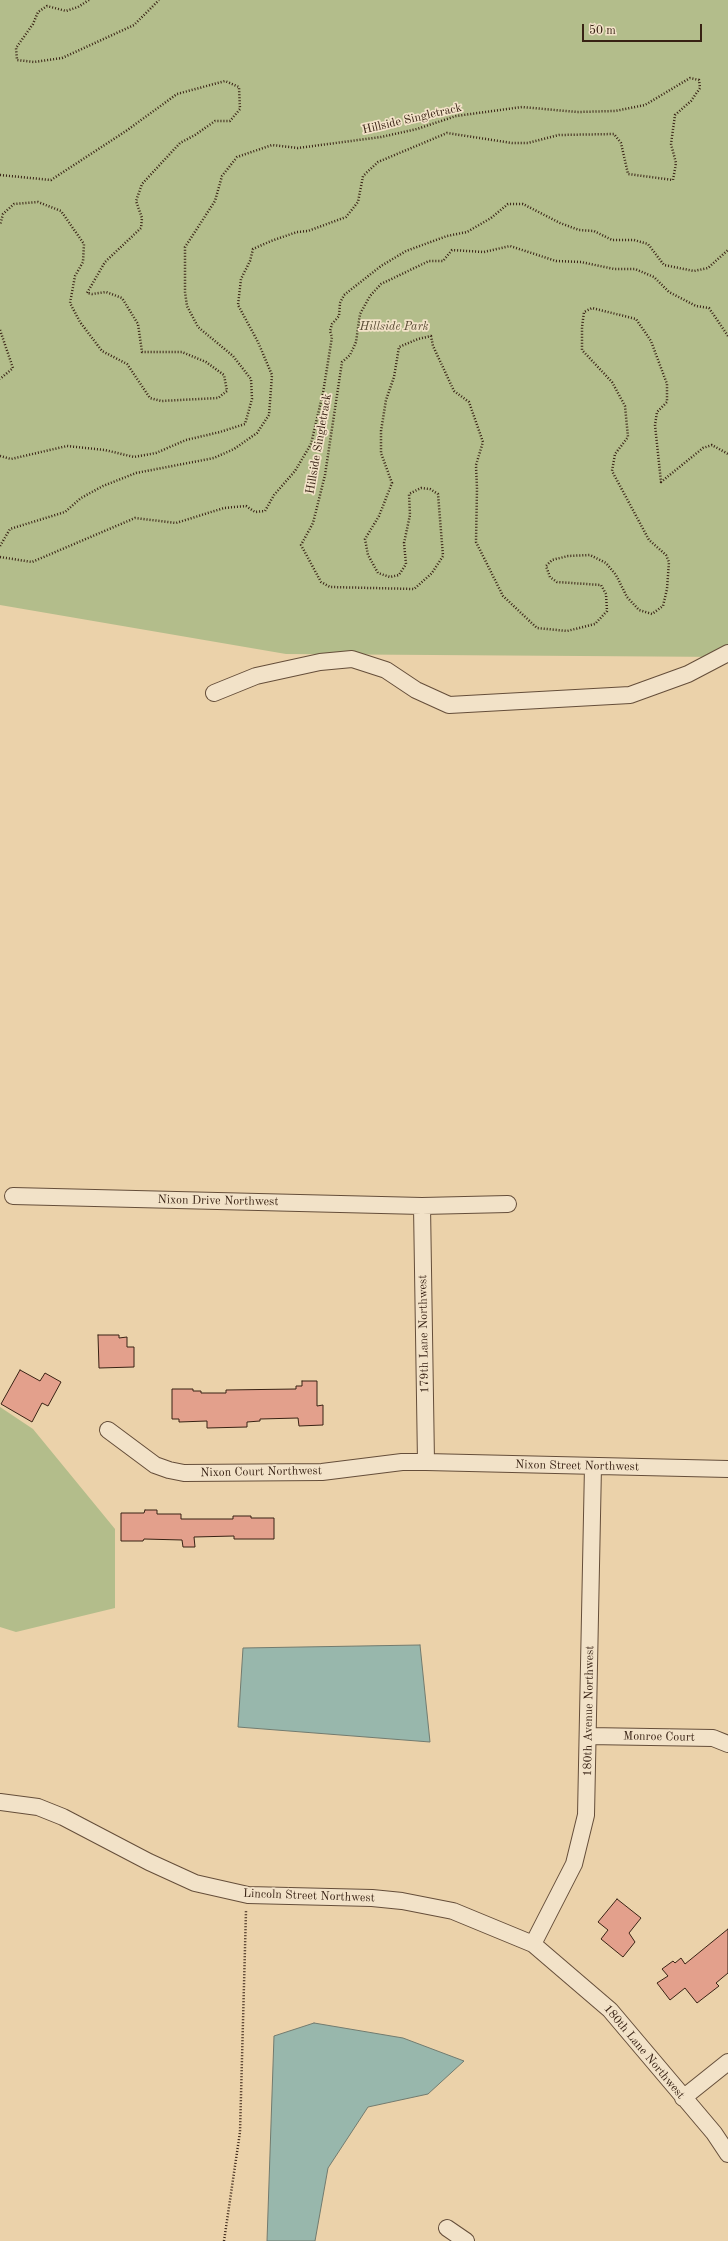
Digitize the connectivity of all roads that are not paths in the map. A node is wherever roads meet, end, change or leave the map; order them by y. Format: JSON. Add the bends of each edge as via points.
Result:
{"nodes":[{"id":1,"x":728,"y":653,"type":"edge"},
{"id":2,"x":214,"y":693,"type":"dead end"},
{"id":3,"x":13,"y":1196,"type":"dead end"},
{"id":4,"x":508,"y":1204,"type":"dead end"},
{"id":5,"x":422,"y":1206,"type":"junction"},
{"id":6,"x":108,"y":1430,"type":"dead end"},
{"id":7,"x":426,"y":1462,"type":"junction"},
{"id":8,"x":593,"y":1466,"type":"junction"},
{"id":9,"x":728,"y":1469,"type":"edge"},
{"id":10,"x":588,"y":1736,"type":"junction"},
{"id":11,"x":728,"y":1744,"type":"edge"},
{"id":12,"x":0,"y":1802,"type":"edge"},
{"id":13,"x":533,"y":1944,"type":"junction"},
{"id":14,"x":728,"y":2062,"type":"edge"},
{"id":15,"x":683,"y":2098,"type":"junction"},
{"id":16,"x":728,"y":2154,"type":"edge"},
{"id":17,"x":447,"y":2228,"type":"dead end"},
{"id":18,"x":466,"y":2241,"type":"edge"}],
"edges":[{"from":1,"to":2,"type":"street","via":[[688,674],[630,695],[449,705],[416,690],[386,670],[352,659],[320,662],[256,676]]},
{"from":3,"to":5,"type":"street","name":"Nixon Drive Northwest"},
{"from":4,"to":5,"type":"street"},
{"from":5,"to":7,"type":"street","name":"179th Lane Northwest"},
{"from":6,"to":7,"type":"street","name":"Nixon Court Northwest","via":[[155,1465],[184,1473],[322,1472],[402,1462]]},
{"from":7,"to":8,"type":"street","name":"Nixon Street Northwest"},
{"from":8,"to":9,"type":"street","name":"Nixon Street Northwest"},
{"from":8,"to":10,"type":"street","name":"180th Avenue Northwest"},
{"from":10,"to":11,"type":"street","name":"Monroe Court","via":[[713,1738]]},
{"from":10,"to":13,"type":"street","name":"180th Avenue Northwest","via":[[586,1815],[581,1840],[563,1888]]},
{"from":12,"to":13,"type":"street","name":"Lincoln Street Northwest","via":[[38,1807],[64,1817],[195,1883],[248,1895],[402,1901],[453,1911]]},
{"from":13,"to":15,"type":"street","name":"180th Lane Northwest","via":[[610,2010]]},
{"from":14,"to":15,"type":"street"},
{"from":15,"to":16,"type":"street","name":"180th Lane Northwest","via":[[714,2133]]},
{"from":17,"to":18,"type":"street"}]}
